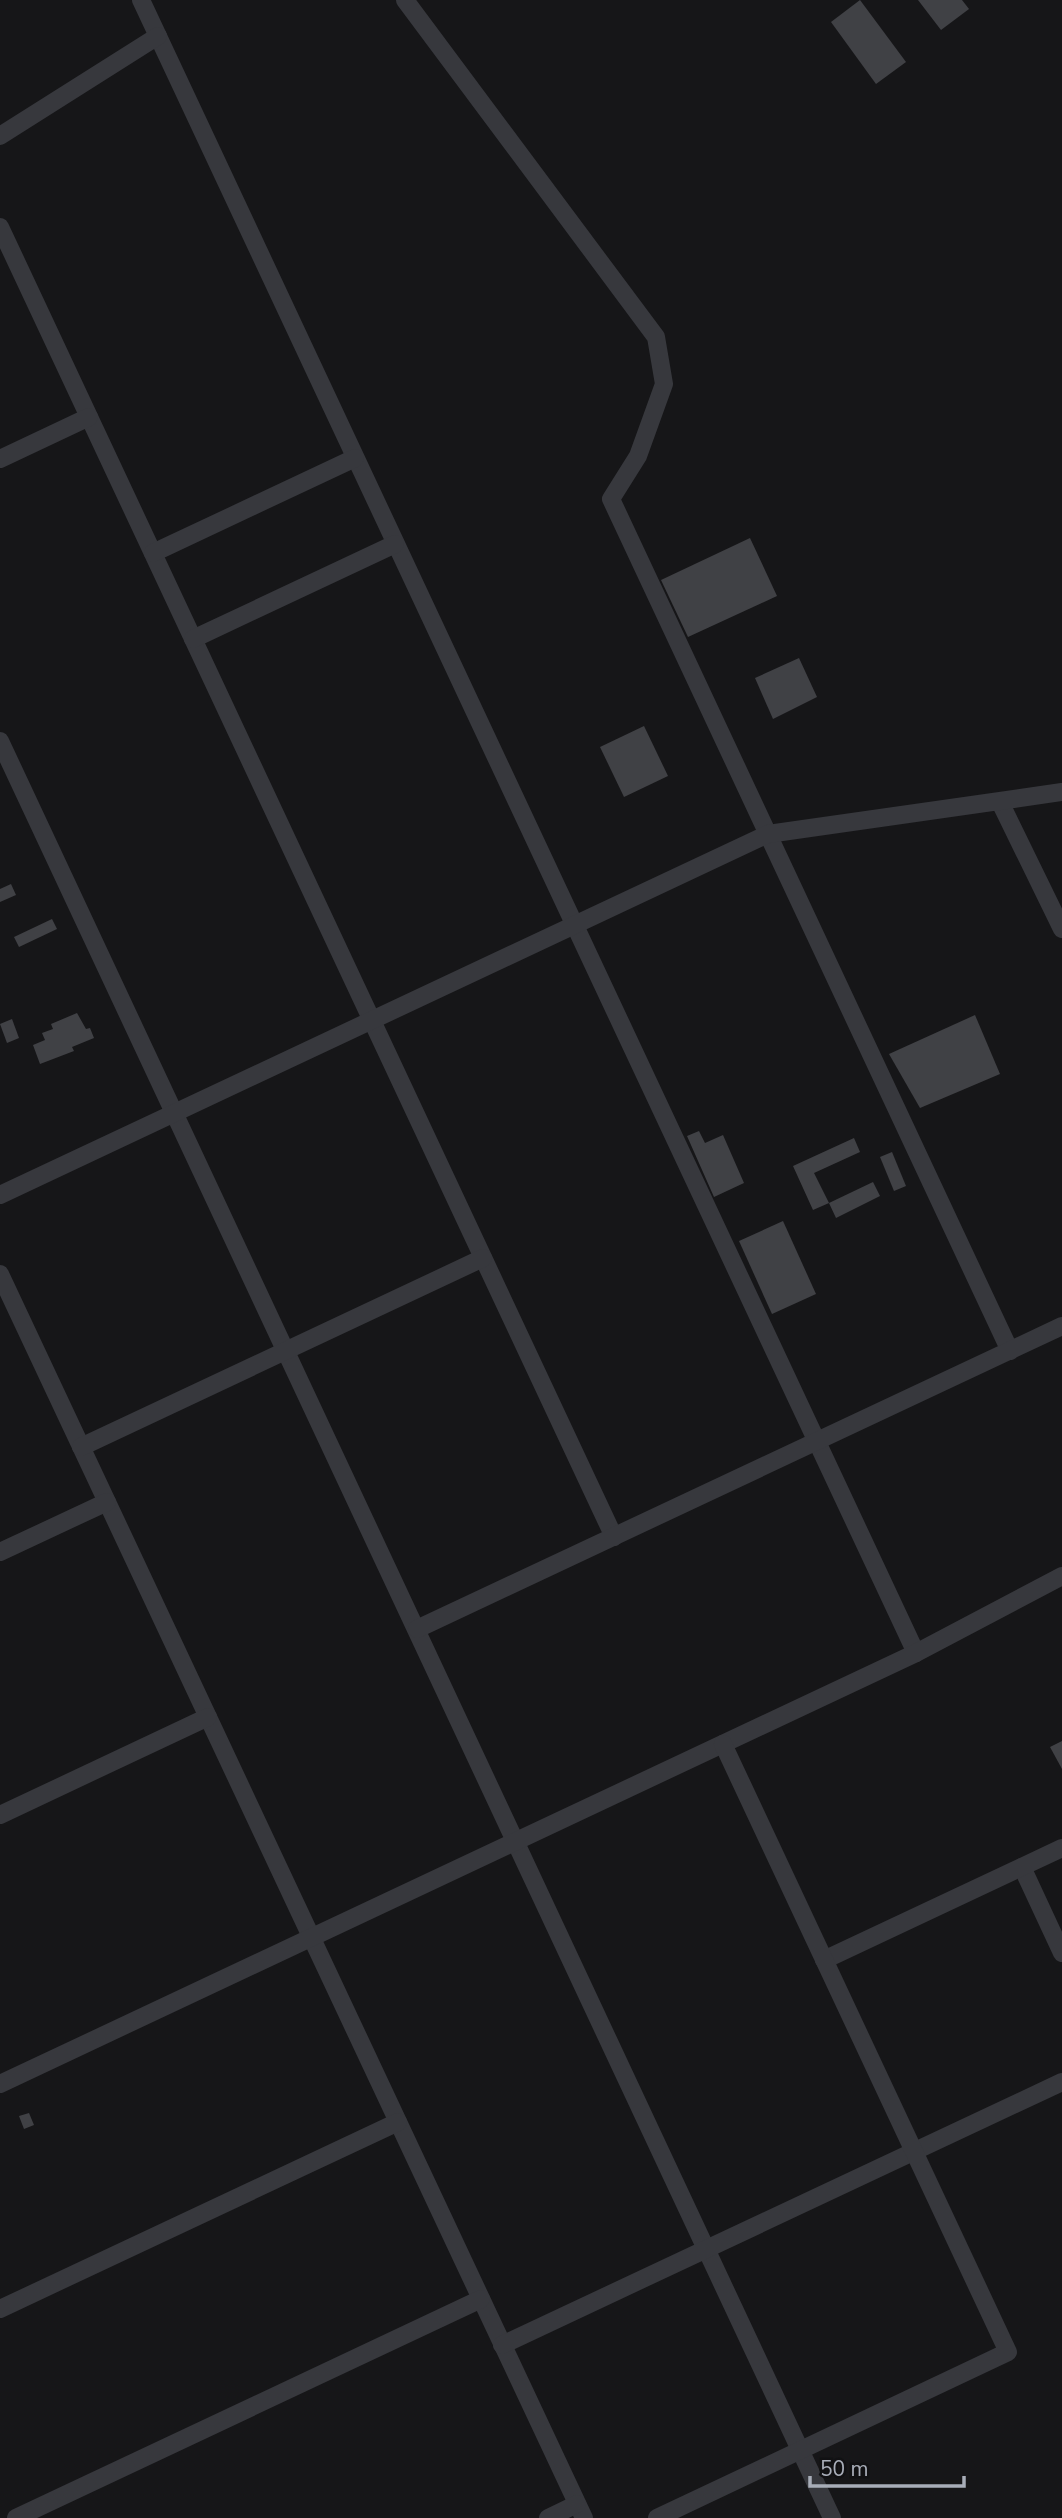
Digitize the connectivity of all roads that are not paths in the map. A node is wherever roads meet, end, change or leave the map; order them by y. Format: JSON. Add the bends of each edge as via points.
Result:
{"nodes":[{"id":1,"x":141,"y":0,"type":"edge"},
{"id":2,"x":405,"y":0,"type":"edge"},
{"id":3,"x":158,"y":36,"type":"junction"},
{"id":4,"x":0,"y":136,"type":"edge"},
{"id":5,"x":0,"y":227,"type":"edge"},
{"id":6,"x":89,"y":417,"type":"junction"},
{"id":7,"x":355,"y":458,"type":"junction"},
{"id":8,"x":0,"y":459,"type":"edge"},
{"id":9,"x":396,"y":544,"type":"junction"},
{"id":10,"x":153,"y":553,"type":"junction"},
{"id":11,"x":193,"y":639,"type":"junction"},
{"id":12,"x":0,"y":741,"type":"edge"},
{"id":13,"x":1062,"y":792,"type":"edge"},
{"id":14,"x":1000,"y":802,"type":"junction"},
{"id":15,"x":768,"y":834,"type":"junction"},
{"id":16,"x":574,"y":925,"type":"junction"},
{"id":17,"x":1062,"y":929,"type":"edge"},
{"id":18,"x":372,"y":1020,"type":"junction"},
{"id":19,"x":174,"y":1113,"type":"junction"},
{"id":20,"x":0,"y":1195,"type":"edge"},
{"id":21,"x":483,"y":1258,"type":"junction"},
{"id":22,"x":0,"y":1274,"type":"edge"},
{"id":23,"x":1062,"y":1326,"type":"edge"},
{"id":24,"x":286,"y":1351,"type":"junction"},
{"id":25,"x":1010,"y":1351,"type":"junction"},
{"id":26,"x":817,"y":1441,"type":"junction"},
{"id":27,"x":81,"y":1447,"type":"junction"},
{"id":28,"x":107,"y":1502,"type":"junction"},
{"id":29,"x":614,"y":1537,"type":"junction"},
{"id":30,"x":0,"y":1552,"type":"edge"},
{"id":31,"x":1062,"y":1576,"type":"edge"},
{"id":32,"x":417,"y":1629,"type":"junction"},
{"id":33,"x":916,"y":1653,"type":"junction"},
{"id":34,"x":208,"y":1717,"type":"junction"},
{"id":35,"x":723,"y":1744,"type":"junction"},
{"id":36,"x":0,"y":1815,"type":"edge"},
{"id":37,"x":516,"y":1841,"type":"junction"},
{"id":38,"x":1062,"y":1848,"type":"edge"},
{"id":39,"x":1021,"y":1867,"type":"junction"},
{"id":40,"x":311,"y":1937,"type":"junction"},
{"id":41,"x":1062,"y":1953,"type":"edge"},
{"id":42,"x":824,"y":1960,"type":"junction"},
{"id":43,"x":1062,"y":2082,"type":"edge"},
{"id":44,"x":0,"y":2084,"type":"edge"},
{"id":45,"x":398,"y":2122,"type":"junction"},
{"id":46,"x":914,"y":2151,"type":"junction"},
{"id":47,"x":707,"y":2249,"type":"junction"},
{"id":48,"x":481,"y":2299,"type":"junction"},
{"id":49,"x":0,"y":2309,"type":"edge"},
{"id":50,"x":502,"y":2345,"type":"junction"},
{"id":51,"x":801,"y":2450,"type":"junction"},
{"id":52,"x":580,"y":2511,"type":"edge"},
{"id":53,"x":16,"y":2518,"type":"edge"},
{"id":54,"x":548,"y":2518,"type":"edge"},
{"id":55,"x":657,"y":2518,"type":"edge"},
{"id":56,"x":832,"y":2518,"type":"edge"}],
"edges":[{"from":1,"to":3,"type":"street"},
{"from":2,"to":15,"type":"street","via":[[656,337],[664,384],[638,456],[611,499]]},
{"from":3,"to":4,"type":"street"},
{"from":3,"to":7,"type":"street"},
{"from":5,"to":6,"type":"street"},
{"from":6,"to":8,"type":"street"},
{"from":6,"to":10,"type":"street"},
{"from":7,"to":9,"type":"street"},
{"from":7,"to":10,"type":"street"},
{"from":9,"to":11,"type":"street"},
{"from":9,"to":16,"type":"street"},
{"from":10,"to":11,"type":"street"},
{"from":11,"to":18,"type":"street"},
{"from":12,"to":19,"type":"street"},
{"from":13,"to":14,"type":"street"},
{"from":14,"to":15,"type":"street"},
{"from":14,"to":17,"type":"street"},
{"from":15,"to":16,"type":"street"},
{"from":15,"to":25,"type":"street"},
{"from":16,"to":18,"type":"street"},
{"from":16,"to":26,"type":"street"},
{"from":18,"to":19,"type":"street"},
{"from":18,"to":21,"type":"street"},
{"from":19,"to":20,"type":"street"},
{"from":19,"to":24,"type":"street"},
{"from":21,"to":24,"type":"street"},
{"from":21,"to":29,"type":"street"},
{"from":22,"to":27,"type":"street"},
{"from":23,"to":25,"type":"street"},
{"from":24,"to":27,"type":"street"},
{"from":24,"to":32,"type":"street"},
{"from":25,"to":26,"type":"street"},
{"from":26,"to":29,"type":"street"},
{"from":26,"to":33,"type":"street"},
{"from":27,"to":28,"type":"street"},
{"from":28,"to":30,"type":"street"},
{"from":28,"to":34,"type":"street"},
{"from":29,"to":32,"type":"street"},
{"from":31,"to":33,"type":"street"},
{"from":32,"to":37,"type":"street"},
{"from":33,"to":35,"type":"street"},
{"from":34,"to":36,"type":"street"},
{"from":34,"to":40,"type":"street"},
{"from":35,"to":37,"type":"street"},
{"from":35,"to":42,"type":"street"},
{"from":37,"to":40,"type":"street"},
{"from":37,"to":47,"type":"street"},
{"from":38,"to":39,"type":"street"},
{"from":39,"to":41,"type":"street"},
{"from":39,"to":42,"type":"street"},
{"from":40,"to":44,"type":"street"},
{"from":40,"to":45,"type":"street"},
{"from":42,"to":46,"type":"street"},
{"from":43,"to":46,"type":"street"},
{"from":45,"to":48,"type":"street"},
{"from":45,"to":49,"type":"street"},
{"from":46,"to":47,"type":"street"},
{"from":46,"to":51,"type":"street","via":[[1008,2352]]},
{"from":47,"to":50,"type":"street"},
{"from":47,"to":51,"type":"street"},
{"from":48,"to":50,"type":"street"},
{"from":48,"to":53,"type":"street"},
{"from":50,"to":52,"type":"street"},
{"from":51,"to":55,"type":"street"},
{"from":51,"to":56,"type":"street"},
{"from":52,"to":54,"type":"street"}]}
